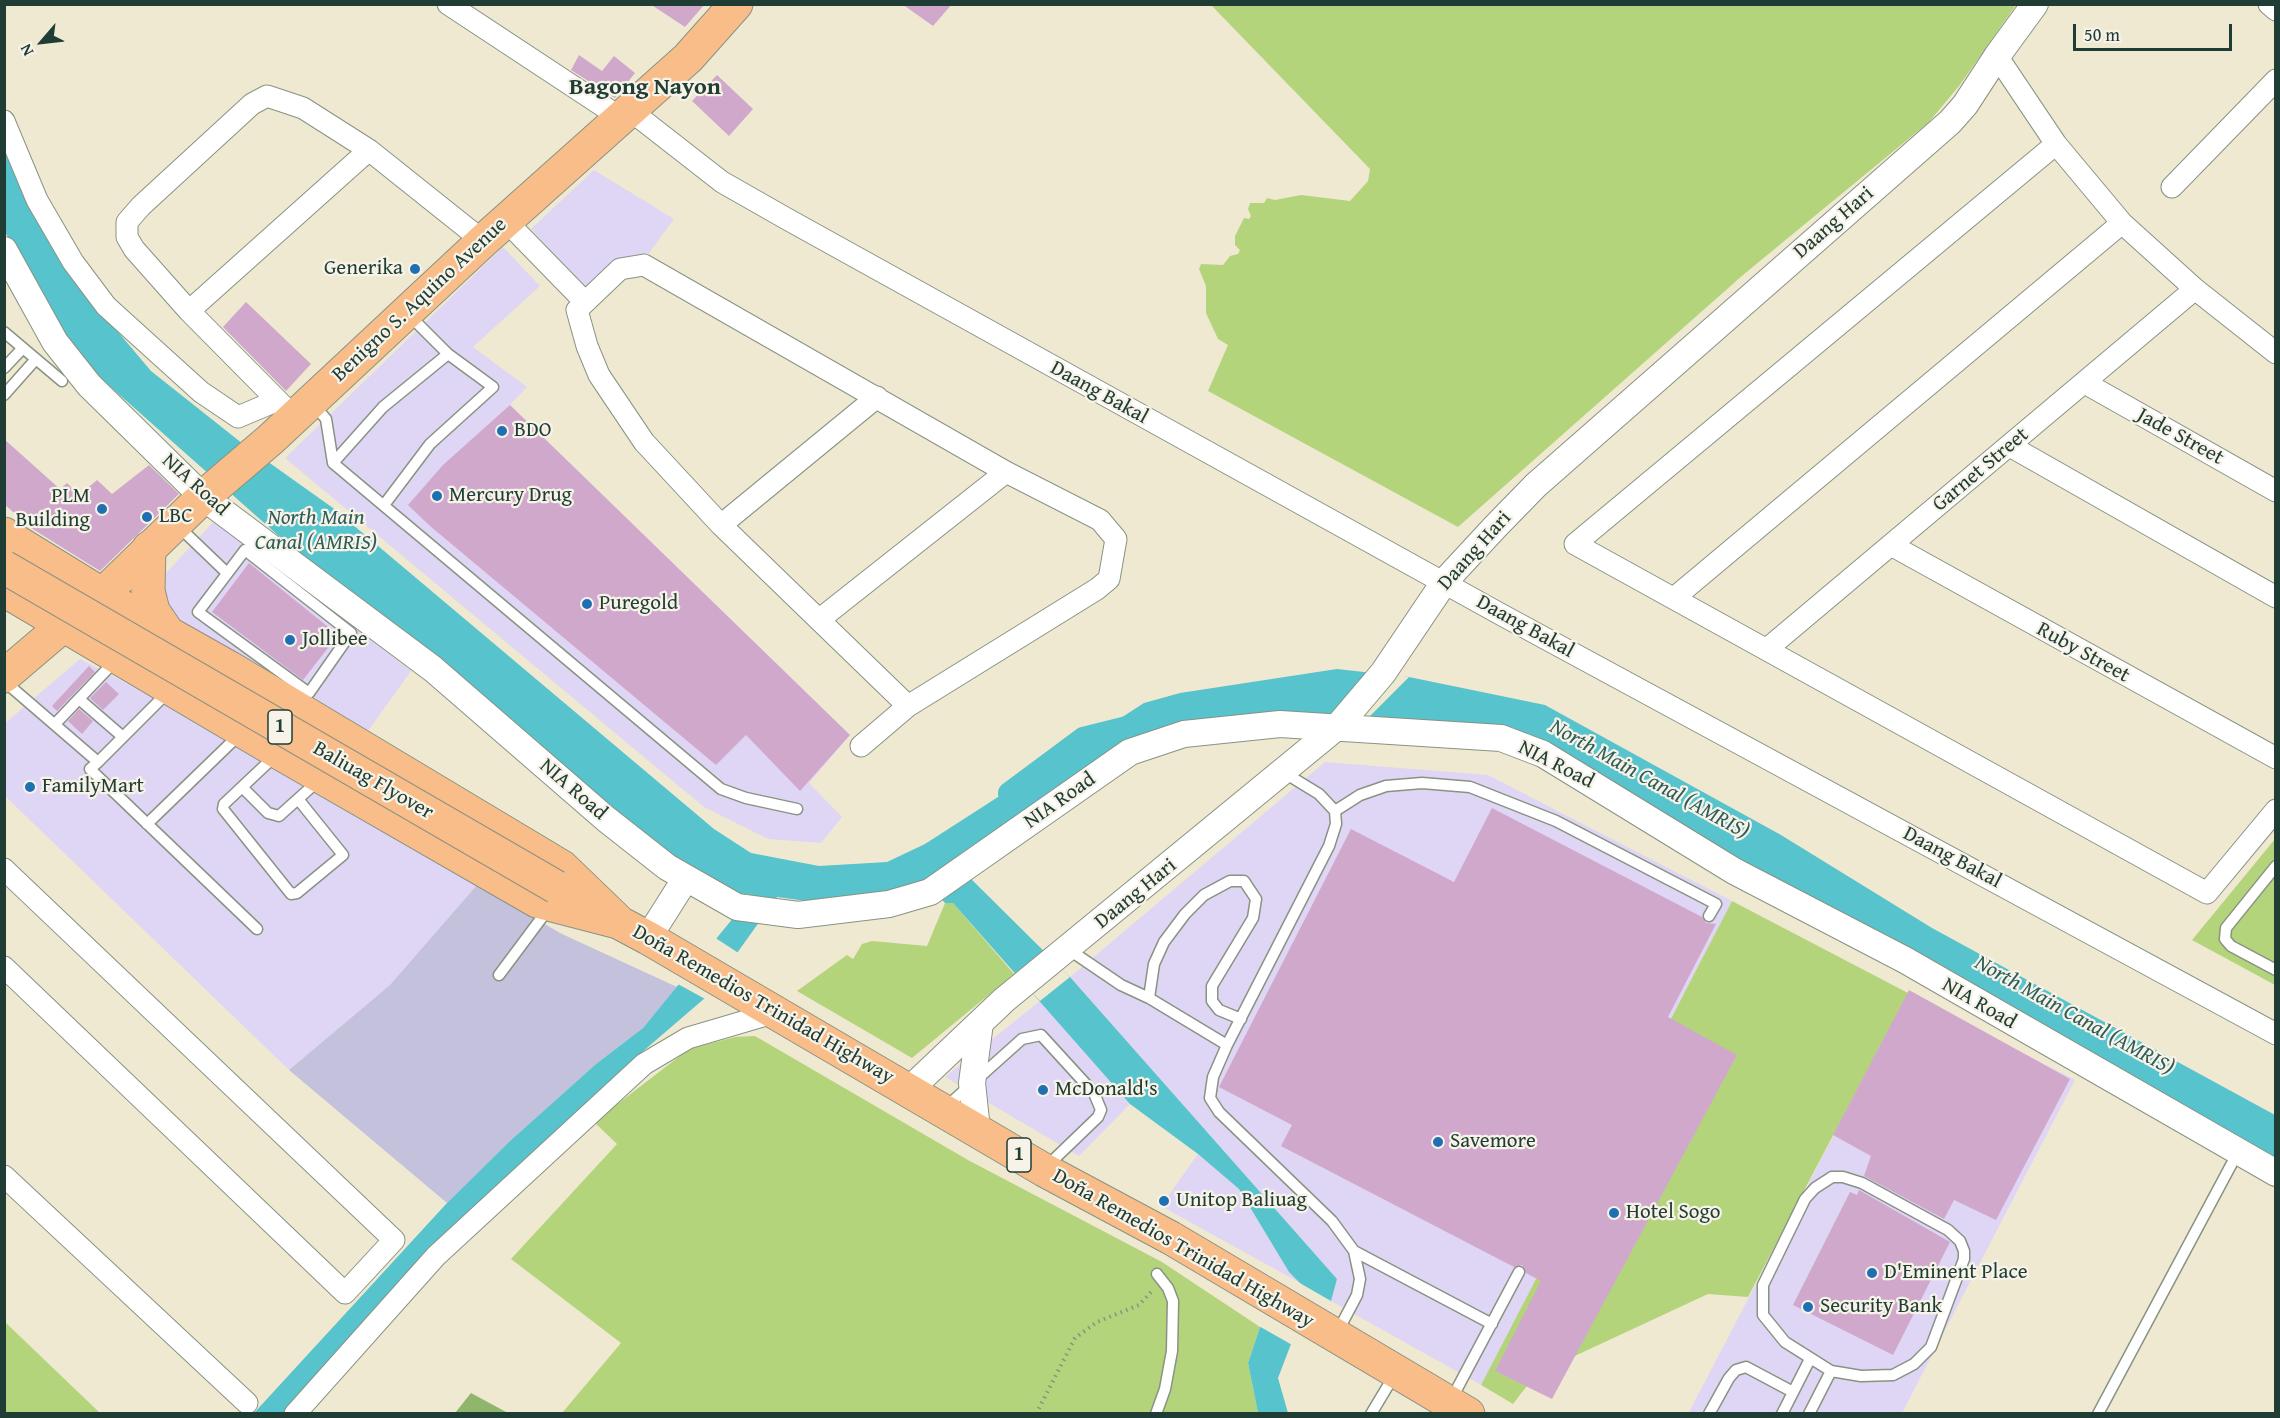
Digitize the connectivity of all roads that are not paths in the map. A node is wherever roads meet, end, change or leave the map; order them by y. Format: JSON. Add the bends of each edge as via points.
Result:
{"nodes":[{"id":1,"x":448,"y":4,"type":"edge"},
{"id":2,"x":736,"y":4,"type":"edge"},
{"id":3,"x":2035,"y":4,"type":"edge"},
{"id":4,"x":2269,"y":4,"type":"edge"},
{"id":5,"x":2276,"y":10,"type":"edge"},
{"id":6,"x":1997,"y":56,"type":"junction"},
{"id":7,"x":2276,"y":80,"type":"edge"},
{"id":8,"x":626,"y":114,"type":"junction"},
{"id":9,"x":4,"y":121,"type":"edge"},
{"id":10,"x":2056,"y":144,"type":"junction"},
{"id":11,"x":369,"y":150,"type":"junction"},
{"id":12,"x":2172,"y":187,"type":"dead end"},
{"id":13,"x":2122,"y":223,"type":"junction"},
{"id":14,"x":495,"y":231,"type":"junction"},
{"id":15,"x":4,"y":250,"type":"edge"},
{"id":16,"x":2195,"y":289,"type":"junction"},
{"id":17,"x":585,"y":302,"type":"junction"},
{"id":18,"x":189,"y":311,"type":"junction"},
{"id":19,"x":407,"y":313,"type":"junction"},
{"id":20,"x":4,"y":332,"type":"edge"},
{"id":21,"x":23,"y":348,"type":"junction"},
{"id":22,"x":2276,"y":353,"type":"edge"},
{"id":23,"x":448,"y":354,"type":"junction"},
{"id":24,"x":36,"y":358,"type":"junction"},
{"id":25,"x":4,"y":368,"type":"edge"},
{"id":26,"x":62,"y":381,"type":"dead end"},
{"id":27,"x":2085,"y":383,"type":"junction"},
{"id":28,"x":4,"y":395,"type":"edge"},
{"id":29,"x":878,"y":397,"type":"junction"},
{"id":30,"x":293,"y":405,"type":"junction"},
{"id":31,"x":2010,"y":446,"type":"junction"},
{"id":32,"x":333,"y":463,"type":"junction"},
{"id":33,"x":1006,"y":472,"type":"junction"},
{"id":34,"x":210,"y":491,"type":"junction"},
{"id":35,"x":2276,"y":491,"type":"edge"},
{"id":36,"x":384,"y":505,"type":"junction"},
{"id":37,"x":175,"y":523,"type":"junction"},
{"id":38,"x":721,"y":525,"type":"junction"},
{"id":39,"x":4,"y":534,"type":"edge"},
{"id":40,"x":1892,"y":545,"type":"junction"},
{"id":41,"x":149,"y":548,"type":"junction"},
{"id":42,"x":4,"y":567,"type":"edge"},
{"id":43,"x":227,"y":573,"type":"junction"},
{"id":44,"x":1445,"y":581,"type":"junction"},
{"id":45,"x":5,"y":590,"type":"edge"},
{"id":46,"x":102,"y":595,"type":"junction"},
{"id":47,"x":2276,"y":597,"type":"edge"},
{"id":48,"x":1674,"y":598,"type":"junction"},
{"id":49,"x":820,"y":619,"type":"junction"},
{"id":50,"x":65,"y":624,"type":"junction"},
{"id":51,"x":168,"y":633,"type":"junction"},
{"id":52,"x":1767,"y":649,"type":"junction"},
{"id":53,"x":118,"y":658,"type":"junction"},
{"id":54,"x":4,"y":676,"type":"edge"},
{"id":55,"x":4,"y":681,"type":"edge"},
{"id":56,"x":171,"y":688,"type":"junction"},
{"id":57,"x":79,"y":699,"type":"junction"},
{"id":58,"x":304,"y":701,"type":"junction"},
{"id":59,"x":908,"y":706,"type":"junction"},
{"id":60,"x":55,"y":724,"type":"junction"},
{"id":61,"x":1338,"y":726,"type":"junction"},
{"id":62,"x":243,"y":730,"type":"junction"},
{"id":63,"x":123,"y":737,"type":"junction"},
{"id":64,"x":861,"y":746,"type":"dead end"},
{"id":65,"x":278,"y":752,"type":"junction"},
{"id":66,"x":2276,"y":758,"type":"edge"},
{"id":67,"x":98,"y":762,"type":"junction"},
{"id":68,"x":1283,"y":772,"type":"junction"},
{"id":69,"x":322,"y":776,"type":"junction"},
{"id":70,"x":242,"y":787,"type":"junction"},
{"id":71,"x":298,"y":799,"type":"junction"},
{"id":72,"x":797,"y":809,"type":"dead end"},
{"id":73,"x":2276,"y":810,"type":"edge"},
{"id":74,"x":1335,"y":811,"type":"junction"},
{"id":75,"x":147,"y":824,"type":"junction"},
{"id":76,"x":2276,"y":867,"type":"edge"},
{"id":77,"x":4,"y":868,"type":"edge"},
{"id":78,"x":686,"y":878,"type":"junction"},
{"id":79,"x":2272,"y":880,"type":"edge"},
{"id":80,"x":554,"y":896,"type":"junction"},
{"id":81,"x":1709,"y":916,"type":"dead end"},
{"id":82,"x":618,"y":922,"type":"junction"},
{"id":83,"x":257,"y":929,"type":"dead end"},
{"id":84,"x":648,"y":938,"type":"junction"},
{"id":85,"x":1059,"y":956,"type":"junction"},
{"id":86,"x":4,"y":967,"type":"edge"},
{"id":87,"x":2276,"y":970,"type":"edge"},
{"id":88,"x":499,"y":975,"type":"dead end"},
{"id":89,"x":1149,"y":998,"type":"junction"},
{"id":90,"x":774,"y":1013,"type":"junction"},
{"id":91,"x":1241,"y":1019,"type":"junction"},
{"id":92,"x":980,"y":1023,"type":"junction"},
{"id":93,"x":2276,"y":1034,"type":"edge"},
{"id":94,"x":1227,"y":1045,"type":"junction"},
{"id":95,"x":972,"y":1083,"type":"junction"},
{"id":96,"x":909,"y":1090,"type":"junction"},
{"id":97,"x":943,"y":1110,"type":"junction"},
{"id":98,"x":976,"y":1130,"type":"junction"},
{"id":99,"x":2238,"y":1152,"type":"junction"},
{"id":100,"x":1044,"y":1170,"type":"junction"},
{"id":101,"x":2276,"y":1173,"type":"edge"},
{"id":102,"x":4,"y":1176,"type":"edge"},
{"id":103,"x":1354,"y":1251,"type":"junction"},
{"id":104,"x":1519,"y":1272,"type":"dead end"},
{"id":105,"x":1157,"y":1274,"type":"road end"},
{"id":106,"x":1492,"y":1324,"type":"junction"},
{"id":107,"x":1336,"y":1335,"type":"junction"},
{"id":108,"x":1810,"y":1359,"type":"junction"},
{"id":109,"x":1831,"y":1371,"type":"junction"},
{"id":110,"x":1397,"y":1372,"type":"junction"},
{"id":111,"x":1793,"y":1392,"type":"junction"},
{"id":112,"x":248,"y":1402,"type":"dead end"},
{"id":113,"x":1459,"y":1408,"type":"edge"},
{"id":114,"x":295,"y":1413,"type":"edge"},
{"id":115,"x":1156,"y":1413,"type":"edge"},
{"id":116,"x":1371,"y":1413,"type":"edge"},
{"id":117,"x":1709,"y":1413,"type":"edge"},
{"id":118,"x":1782,"y":1413,"type":"edge"},
{"id":119,"x":1809,"y":1413,"type":"edge"},
{"id":120,"x":2098,"y":1413,"type":"edge"}],
"edges":[{"from":1,"to":8,"type":"street","name":"Daang Bakal"},
{"from":2,"to":8,"type":"main road","name":"Benigno S. Aquino Avenue","via":[[688,58]]},
{"from":3,"to":6,"type":"street","name":"Daang Hari"},
{"from":4,"to":5,"type":"street"},
{"from":6,"to":10,"type":"street"},
{"from":6,"to":44,"type":"street","name":"Daang Hari","via":[[1950,122],[1536,485]]},
{"from":7,"to":12,"type":"street"},
{"from":8,"to":14,"type":"main road","name":"Benigno S. Aquino Avenue"},
{"from":8,"to":44,"type":"street","name":"Daang Bakal","via":[[722,182],[778,214]]},
{"from":9,"to":30,"type":"street","via":[[37,200],[73,262],[106,306],[201,392],[238,417]]},
{"from":10,"to":13,"type":"street"},
{"from":10,"to":48,"type":"street","via":[[1575,544]]},
{"from":11,"to":14,"type":"street"},
{"from":11,"to":18,"type":"street"},
{"from":11,"to":18,"type":"street","via":[[303,108],[281,99],[267,96],[252,104],[127,222],[127,237],[134,249]]},
{"from":13,"to":16,"type":"street"},
{"from":13,"to":48,"type":"street"},
{"from":14,"to":17,"type":"street"},
{"from":14,"to":19,"type":"main road","name":"Benigno S. Aquino Avenue"},
{"from":15,"to":34,"type":"street","name":"NIA Road","via":[[55,342],[89,385]]},
{"from":16,"to":22,"type":"street"},
{"from":16,"to":27,"type":"street","name":"Garnet Street"},
{"from":17,"to":29,"type":"street","via":[[620,269],[644,265]]},
{"from":17,"to":38,"type":"street","via":[[577,310],[586,346],[599,375],[644,442]]},
{"from":18,"to":30,"type":"street"},
{"from":19,"to":23,"type":"lane"},
{"from":19,"to":30,"type":"main road","name":"Benigno S. Aquino Avenue"},
{"from":20,"to":21,"type":"lane"},
{"from":21,"to":24,"type":"lane"},
{"from":21,"to":25,"type":"lane"},
{"from":23,"to":32,"type":"lane","via":[[383,407]]},
{"from":23,"to":36,"type":"lane","via":[[493,387],[430,444]]},
{"from":24,"to":26,"type":"lane"},
{"from":24,"to":28,"type":"lane"},
{"from":27,"to":31,"type":"street","name":"Garnet Street"},
{"from":27,"to":35,"type":"street","name":"Jade Street"},
{"from":29,"to":33,"type":"street"},
{"from":29,"to":38,"type":"street"},
{"from":30,"to":32,"type":"lane","via":[[326,419]]},
{"from":30,"to":34,"type":"main road","name":"Benigno S. Aquino Avenue","via":[[271,439]]},
{"from":31,"to":40,"type":"street","name":"Garnet Street"},
{"from":31,"to":47,"type":"street"},
{"from":32,"to":36,"type":"lane"},
{"from":33,"to":49,"type":"street"},
{"from":33,"to":59,"type":"street","via":[[1100,520],[1116,539],[1109,579]]},
{"from":34,"to":37,"type":"main road","name":"Benigno S. Aquino Avenue"},
{"from":34,"to":78,"type":"street","name":"NIA Road","via":[[433,669],[606,819]]},
{"from":36,"to":72,"type":"lane","via":[[721,789]]},
{"from":37,"to":41,"type":"main road","name":"Benigno S. Aquino Avenue"},
{"from":37,"to":43,"type":"lane"},
{"from":38,"to":49,"type":"street"},
{"from":39,"to":46,"type":"main road","name":"Doña Remedios Trinidad Highway","number":"1"},
{"from":40,"to":52,"type":"street","name":"Garnet Street"},
{"from":40,"to":66,"type":"street","name":"Ruby Street"},
{"from":41,"to":46,"type":"main road","name":"Benigno S. Aquino Avenue"},
{"from":41,"to":51,"type":"main road","via":[[148,591],[153,611]]},
{"from":42,"to":80,"type":"main road","name":"Baliuag Flyover","number":"1","bridge":true},
{"from":43,"to":58,"type":"lane","via":[[198,612]]},
{"from":43,"to":58,"type":"lane","via":[[245,550],[351,633]]},
{"from":44,"to":61,"type":"street","name":"Daang Hari","via":[[1383,673]]},
{"from":44,"to":93,"type":"street","name":"Daang Bakal"},
{"from":45,"to":50,"type":"main road","number":"1"},
{"from":46,"to":51,"type":"main road","name":"Doña Remedios Trinidad Highway","number":"1"},
{"from":48,"to":52,"type":"street"},
{"from":49,"to":59,"type":"street"},
{"from":50,"to":53,"type":"main road","number":"1"},
{"from":50,"to":54,"type":"main road"},
{"from":51,"to":58,"type":"main road","name":"Doña Remedios Trinidad Highway","number":"1"},
{"from":52,"to":73,"type":"street","via":[[2207,893]]},
{"from":53,"to":56,"type":"main road","number":"1"},
{"from":53,"to":57,"type":"lane"},
{"from":55,"to":60,"type":"lane"},
{"from":56,"to":62,"type":"main road","number":"1"},
{"from":56,"to":63,"type":"lane"},
{"from":57,"to":60,"type":"lane"},
{"from":57,"to":63,"type":"lane"},
{"from":58,"to":82,"type":"main road","name":"Doña Remedios Trinidad Highway","number":"1","via":[[562,867]]},
{"from":59,"to":64,"type":"street"},
{"from":60,"to":67,"type":"lane"},
{"from":61,"to":68,"type":"street","name":"Daang Hari"},
{"from":61,"to":78,"type":"street","name":"NIA Road","via":[[1280,724],[1184,734],[1130,752],[930,892],[889,904],[798,915],[749,909]]},
{"from":61,"to":99,"type":"street","name":"NIA Road","via":[[1501,738],[1543,754],[1734,871],[1905,960]]},
{"from":62,"to":65,"type":"main road","number":"1"},
{"from":62,"to":75,"type":"lane"},
{"from":63,"to":67,"type":"lane"},
{"from":65,"to":69,"type":"main road","number":"1"},
{"from":65,"to":70,"type":"lane"},
{"from":67,"to":75,"type":"lane","via":[[90,769]]},
{"from":68,"to":74,"type":"lane","via":[[1319,794]]},
{"from":68,"to":85,"type":"street","name":"Daang Hari"},
{"from":69,"to":71,"type":"lane"},
{"from":69,"to":80,"type":"main road","number":"1","via":[[537,901]]},
{"from":70,"to":71,"type":"lane","via":[[274,816]]},
{"from":70,"to":71,"type":"lane","via":[[224,804],[224,813],[291,894],[343,855]]},
{"from":74,"to":81,"type":"lane","via":[[1360,795],[1386,786],[1422,783],[1470,787],[1556,822],[1716,904]]},
{"from":74,"to":91,"type":"lane","via":[[1336,824],[1329,846]]},
{"from":75,"to":83,"type":"lane"},
{"from":76,"to":79,"type":"lane"},
{"from":77,"to":86,"type":"street","via":[[394,1240],[345,1293]]},
{"from":78,"to":84,"type":"street"},
{"from":79,"to":87,"type":"lane","via":[[2226,928],[2225,939]]},
{"from":80,"to":82,"type":"main road","name":"Baliuag Flyover","number":"1"},
{"from":80,"to":88,"type":"lane"},
{"from":82,"to":84,"type":"main road","name":"Doña Remedios Trinidad Highway","number":"1"},
{"from":84,"to":90,"type":"main road","name":"Doña Remedios Trinidad Highway","number":"1"},
{"from":85,"to":89,"type":"lane"},
{"from":85,"to":92,"type":"street","name":"Daang Hari"},
{"from":89,"to":91,"type":"lane","via":[[1154,964],[1164,942],[1185,914],[1203,895],[1230,881],[1244,881],[1256,899],[1253,918],[1212,986],[1212,1001],[1219,1010]]},
{"from":89,"to":94,"type":"lane"},
{"from":90,"to":96,"type":"main road","name":"Doña Remedios Trinidad Highway","number":"1"},
{"from":90,"to":114,"type":"street","via":[[688,1038],[644,1064],[436,1256]]},
{"from":91,"to":94,"type":"lane"},
{"from":92,"to":95,"type":"street"},
{"from":92,"to":96,"type":"street","name":"Daang Hari"},
{"from":94,"to":103,"type":"lane","via":[[1213,1077],[1210,1098],[1219,1112],[1332,1221]]},
{"from":95,"to":97,"type":"lane"},
{"from":95,"to":98,"type":"street"},
{"from":95,"to":100,"type":"lane","via":[[1022,1039],[1041,1035],[1094,1093],[1100,1103],[1098,1118]]},
{"from":96,"to":97,"type":"main road","name":"Doña Remedios Trinidad Highway","number":"1"},
{"from":97,"to":98,"type":"main road","name":"Doña Remedios Trinidad Highway","number":"1"},
{"from":98,"to":100,"type":"main road","name":"Doña Remedios Trinidad Highway","number":"1"},
{"from":99,"to":101,"type":"street","name":"NIA Road"},
{"from":99,"to":120,"type":"lane"},
{"from":100,"to":107,"type":"main road","name":"Doña Remedios Trinidad Highway","number":"1","via":[[1171,1238]]},
{"from":102,"to":112,"type":"street"},
{"from":103,"to":106,"type":"lane"},
{"from":103,"to":107,"type":"lane","via":[[1360,1279],[1357,1294]]},
{"from":104,"to":106,"type":"lane"},
{"from":105,"to":115,"type":"lane","via":[[1173,1301],[1172,1351]]},
{"from":106,"to":113,"type":"lane"},
{"from":107,"to":110,"type":"main road","name":"Doña Remedios Trinidad Highway","number":"1"},
{"from":108,"to":109,"type":"lane"},
{"from":108,"to":109,"type":"lane","via":[[1785,1342],[1763,1315],[1763,1285],[1805,1199],[1825,1181],[1843,1177],[1862,1183],[1948,1230],[1960,1240],[1964,1259],[1931,1347],[1914,1364],[1893,1375],[1861,1376]]},
{"from":108,"to":111,"type":"lane"},
{"from":109,"to":119,"type":"lane"},
{"from":110,"to":113,"type":"main road","name":"Doña Remedios Trinidad Highway","number":"1"},
{"from":110,"to":116,"type":"lane"},
{"from":111,"to":117,"type":"lane","via":[[1746,1367],[1729,1378]]},
{"from":111,"to":118,"type":"lane"}]}
